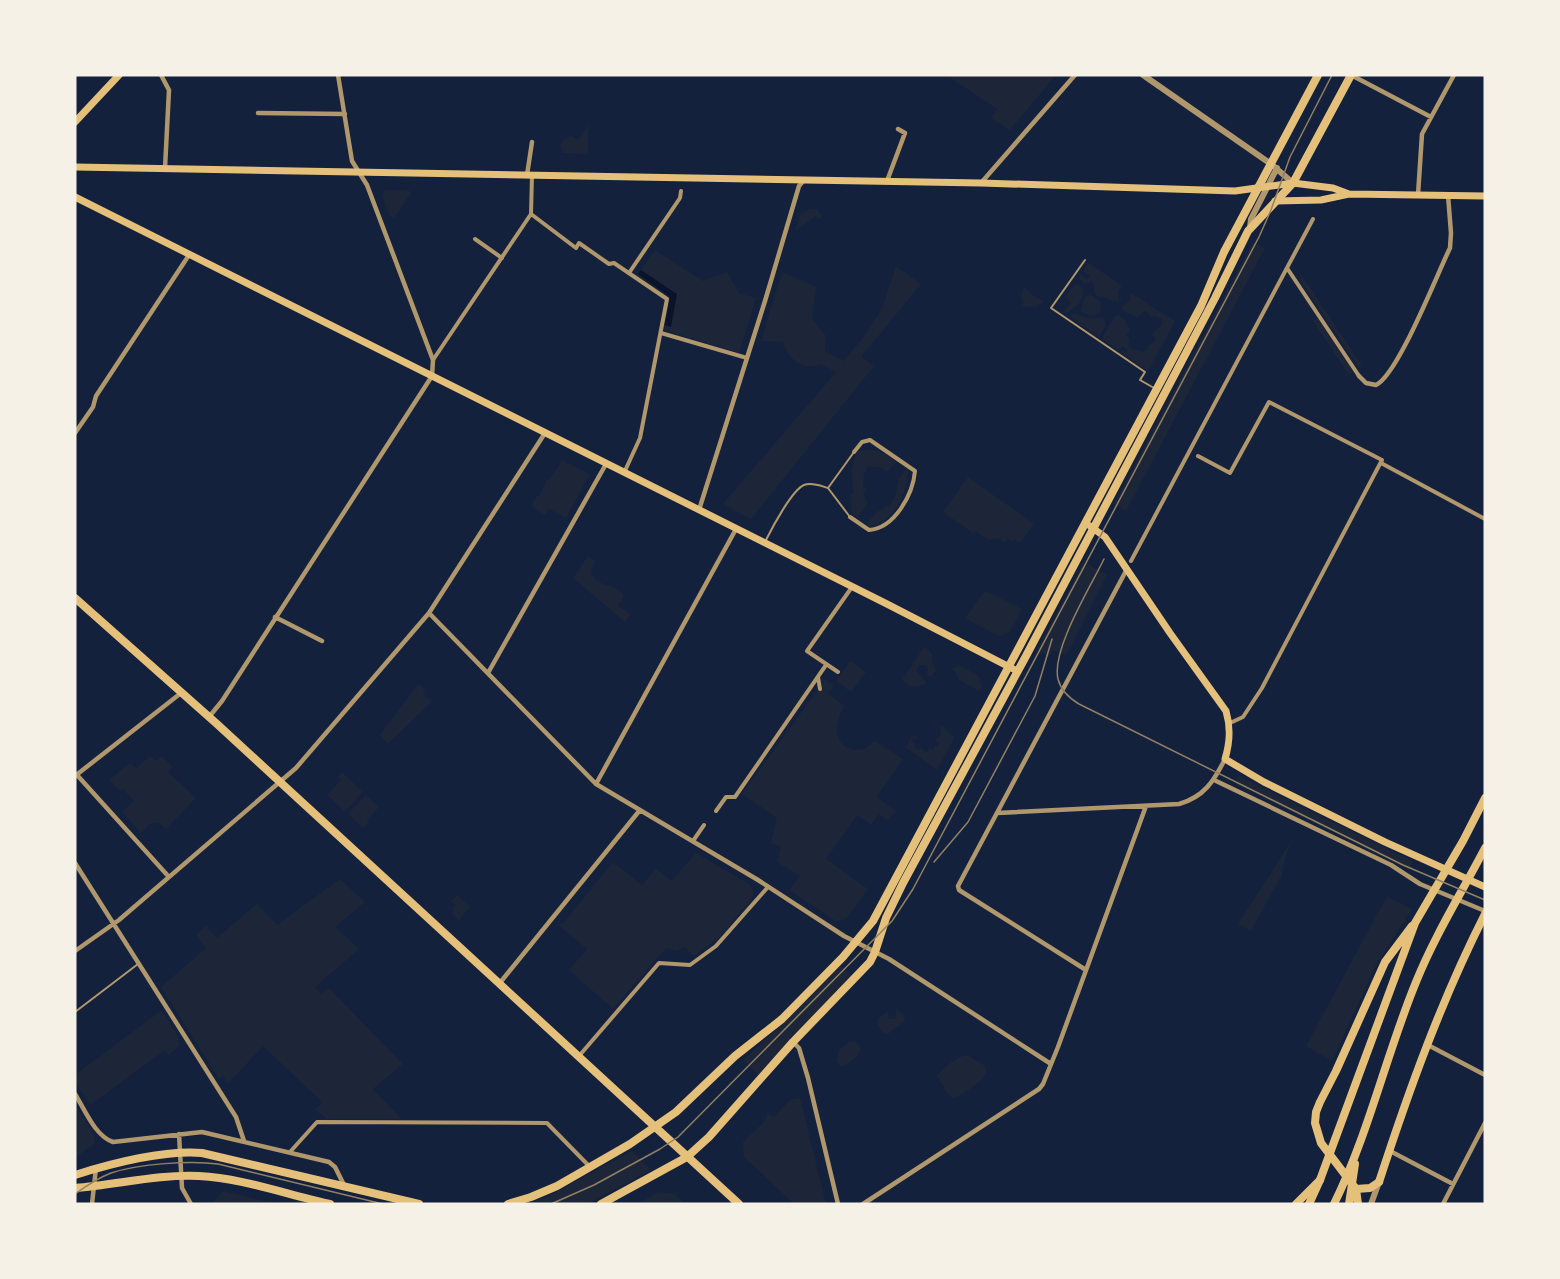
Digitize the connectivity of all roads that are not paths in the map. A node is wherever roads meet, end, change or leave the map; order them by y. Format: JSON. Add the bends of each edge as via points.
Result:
{"nodes":[{"id":1,"x":119,"y":75,"type":"edge"},
{"id":2,"x":161,"y":75,"type":"edge"},
{"id":3,"x":338,"y":75,"type":"edge"},
{"id":4,"x":1074,"y":75,"type":"edge"},
{"id":5,"x":1143,"y":75,"type":"edge"},
{"id":6,"x":1318,"y":75,"type":"edge"},
{"id":7,"x":1351,"y":75,"type":"edge"},
{"id":8,"x":1454,"y":75,"type":"edge"},
{"id":9,"x":258,"y":113,"type":"dead end"},
{"id":10,"x":345,"y":114,"type":"junction"},
{"id":11,"x":1431,"y":117,"type":"junction"},
{"id":12,"x":75,"y":122,"type":"edge"},
{"id":13,"x":898,"y":129,"type":"dead end"},
{"id":14,"x":532,"y":142,"type":"dead end"},
{"id":15,"x":75,"y":166,"type":"edge"},
{"id":16,"x":1274,"y":166,"type":"junction"},
{"id":17,"x":165,"y":168,"type":"junction"},
{"id":18,"x":359,"y":172,"type":"junction"},
{"id":19,"x":529,"y":175,"type":"junction"},
{"id":20,"x":804,"y":180,"type":"junction"},
{"id":21,"x":887,"y":182,"type":"junction"},
{"id":22,"x":981,"y":183,"type":"junction"},
{"id":23,"x":1293,"y":183,"type":"junction"},
{"id":24,"x":1268,"y":187,"type":"junction"},
{"id":25,"x":1258,"y":188,"type":"junction"},
{"id":26,"x":681,"y":191,"type":"dead end"},
{"id":27,"x":1349,"y":194,"type":"junction"},
{"id":28,"x":1418,"y":195,"type":"junction"},
{"id":29,"x":1448,"y":195,"type":"junction"},
{"id":30,"x":1485,"y":196,"type":"edge"},
{"id":31,"x":75,"y":197,"type":"edge"},
{"id":32,"x":1275,"y":201,"type":"junction"},
{"id":33,"x":531,"y":214,"type":"junction"},
{"id":34,"x":1313,"y":219,"type":"dead end"},
{"id":35,"x":1250,"y":228,"type":"junction"},
{"id":36,"x":475,"y":239,"type":"dead end"},
{"id":37,"x":189,"y":255,"type":"junction"},
{"id":38,"x":502,"y":258,"type":"junction"},
{"id":39,"x":1085,"y":260,"type":"dead end"},
{"id":40,"x":1287,"y":268,"type":"junction"},
{"id":41,"x":629,"y":273,"type":"junction"},
{"id":42,"x":661,"y":333,"type":"junction"},
{"id":43,"x":747,"y":358,"type":"junction"},
{"id":44,"x":433,"y":360,"type":"junction"},
{"id":45,"x":432,"y":376,"type":"junction"},
{"id":46,"x":1359,"y":376,"type":"joint"},
{"id":47,"x":1156,"y":389,"type":"junction"},
{"id":48,"x":75,"y":433,"type":"edge"},
{"id":49,"x":545,"y":433,"type":"junction"},
{"id":50,"x":854,"y":452,"type":"joint"},
{"id":51,"x":1198,"y":456,"type":"dead end"},
{"id":52,"x":1381,"y":463,"type":"junction"},
{"id":53,"x":606,"y":464,"type":"junction"},
{"id":54,"x":624,"y":473,"type":"junction"},
{"id":55,"x":828,"y":488,"type":"junction"},
{"id":56,"x":699,"y":510,"type":"junction"},
{"id":57,"x":850,"y":517,"type":"joint"},
{"id":58,"x":1485,"y":519,"type":"edge"},
{"id":59,"x":1085,"y":523,"type":"junction"},
{"id":60,"x":1093,"y":527,"type":"junction"},
{"id":61,"x":736,"y":529,"type":"junction"},
{"id":62,"x":765,"y":543,"type":"junction"},
{"id":63,"x":1131,"y":561,"type":"joint"},
{"id":64,"x":1127,"y":569,"type":"junction"},
{"id":65,"x":852,"y":587,"type":"junction"},
{"id":66,"x":75,"y":598,"type":"edge"},
{"id":67,"x":429,"y":613,"type":"junction"},
{"id":68,"x":275,"y":617,"type":"junction"},
{"id":69,"x":322,"y":641,"type":"dead end"},
{"id":70,"x":826,"y":665,"type":"junction"},
{"id":71,"x":1009,"y":667,"type":"junction"},
{"id":72,"x":1017,"y":671,"type":"junction"},
{"id":73,"x":838,"y":672,"type":"dead end"},
{"id":74,"x":488,"y":673,"type":"junction"},
{"id":75,"x":818,"y":677,"type":"junction"},
{"id":76,"x":820,"y":689,"type":"dead end"},
{"id":77,"x":181,"y":693,"type":"junction"},
{"id":78,"x":209,"y":717,"type":"junction"},
{"id":79,"x":1230,"y":723,"type":"junction"},
{"id":80,"x":1225,"y":759,"type":"junction"},
{"id":81,"x":76,"y":776,"type":"edge"},
{"id":82,"x":1214,"y":780,"type":"junction"},
{"id":83,"x":280,"y":783,"type":"junction"},
{"id":84,"x":596,"y":784,"type":"junction"},
{"id":85,"x":1485,"y":798,"type":"edge"},
{"id":86,"x":1146,"y":806,"type":"junction"},
{"id":87,"x":640,"y":810,"type":"junction"},
{"id":88,"x":716,"y":811,"type":"dead end"},
{"id":89,"x":997,"y":813,"type":"junction"},
{"id":90,"x":705,"y":825,"type":"dead end"},
{"id":91,"x":693,"y":841,"type":"junction"},
{"id":92,"x":1485,"y":848,"type":"edge"},
{"id":93,"x":75,"y":863,"type":"edge"},
{"id":94,"x":169,"y":877,"type":"junction"},
{"id":95,"x":1484,"y":886,"type":"edge"},
{"id":96,"x":768,"y":887,"type":"junction"},
{"id":97,"x":1485,"y":912,"type":"edge"},
{"id":98,"x":1415,"y":923,"type":"junction"},
{"id":99,"x":114,"y":924,"type":"junction"},
{"id":100,"x":856,"y":943,"type":"junction"},
{"id":101,"x":75,"y":951,"type":"edge"},
{"id":102,"x":875,"y":952,"type":"junction"},
{"id":103,"x":138,"y":964,"type":"junction"},
{"id":104,"x":1086,"y":970,"type":"junction"},
{"id":105,"x":499,"y":984,"type":"junction"},
{"id":106,"x":75,"y":1012,"type":"edge"},
{"id":107,"x":793,"y":1041,"type":"junction"},
{"id":108,"x":1426,"y":1044,"type":"junction"},
{"id":109,"x":578,"y":1057,"type":"junction"},
{"id":110,"x":1051,"y":1064,"type":"junction"},
{"id":111,"x":1485,"y":1075,"type":"edge"},
{"id":112,"x":75,"y":1095,"type":"edge"},
{"id":113,"x":1485,"y":1124,"type":"edge"},
{"id":114,"x":655,"y":1127,"type":"junction"},
{"id":115,"x":179,"y":1134,"type":"junction"},
{"id":116,"x":244,"y":1141,"type":"junction"},
{"id":117,"x":1390,"y":1150,"type":"junction"},
{"id":118,"x":290,"y":1152,"type":"junction"},
{"id":119,"x":1357,"y":1152,"type":"junction"},
{"id":120,"x":180,"y":1153,"type":"junction"},
{"id":121,"x":687,"y":1157,"type":"junction"},
{"id":122,"x":590,"y":1167,"type":"junction"},
{"id":123,"x":96,"y":1168,"type":"junction"},
{"id":124,"x":75,"y":1175,"type":"edge"},
{"id":125,"x":181,"y":1176,"type":"junction"},
{"id":126,"x":1320,"y":1180,"type":"junction"},
{"id":127,"x":1379,"y":1182,"type":"junction"},
{"id":128,"x":1453,"y":1184,"type":"junction"},
{"id":129,"x":94,"y":1187,"type":"junction"},
{"id":130,"x":345,"y":1187,"type":"junction"},
{"id":131,"x":75,"y":1188,"type":"edge"},
{"id":132,"x":1356,"y":1189,"type":"junction"},
{"id":133,"x":92,"y":1204,"type":"edge"},
{"id":134,"x":191,"y":1204,"type":"edge"},
{"id":135,"x":330,"y":1204,"type":"edge"},
{"id":136,"x":419,"y":1204,"type":"edge"},
{"id":137,"x":508,"y":1204,"type":"edge"},
{"id":138,"x":601,"y":1204,"type":"edge"},
{"id":139,"x":739,"y":1204,"type":"edge"},
{"id":140,"x":838,"y":1204,"type":"edge"},
{"id":141,"x":863,"y":1204,"type":"edge"},
{"id":142,"x":1296,"y":1204,"type":"edge"},
{"id":143,"x":1309,"y":1204,"type":"edge"},
{"id":144,"x":1334,"y":1204,"type":"edge"},
{"id":145,"x":1348,"y":1204,"type":"edge"},
{"id":146,"x":1358,"y":1204,"type":"edge"},
{"id":147,"x":1371,"y":1204,"type":"edge"},
{"id":148,"x":1443,"y":1204,"type":"edge"}],
"edges":[{"from":1,"to":12,"type":"main road"},
{"from":2,"to":17,"type":"street","via":[[170,90]]},
{"from":3,"to":10,"type":"street"},
{"from":4,"to":22,"type":"street"},
{"from":5,"to":16,"type":"street"},
{"from":6,"to":16,"type":"main road"},
{"from":7,"to":11,"type":"street"},
{"from":7,"to":23,"type":"main road"},
{"from":8,"to":11,"type":"street"},
{"from":9,"to":10,"type":"street"},
{"from":10,"to":18,"type":"street","via":[[352,160]]},
{"from":11,"to":28,"type":"street","via":[[1422,134]]},
{"from":13,"to":21,"type":"street","via":[[905,133]]},
{"from":14,"to":19,"type":"street"},
{"from":15,"to":17,"type":"main road"},
{"from":16,"to":23,"type":"street"},
{"from":16,"to":24,"type":"street"},
{"from":16,"to":25,"type":"main road"},
{"from":17,"to":18,"type":"main road"},
{"from":18,"to":19,"type":"main road"},
{"from":18,"to":44,"type":"street"},
{"from":19,"to":20,"type":"main road"},
{"from":19,"to":33,"type":"street"},
{"from":20,"to":21,"type":"main road"},
{"from":20,"to":43,"type":"street"},
{"from":21,"to":22,"type":"main road"},
{"from":22,"to":25,"type":"main road","via":[[1235,191]]},
{"from":23,"to":24,"type":"main road"},
{"from":23,"to":27,"type":"main road"},
{"from":23,"to":32,"type":"main road"},
{"from":24,"to":25,"type":"main road"},
{"from":24,"to":35,"type":"street"},
{"from":25,"to":47,"type":"main road"},
{"from":26,"to":41,"type":"street"},
{"from":27,"to":28,"type":"main road"},
{"from":27,"to":32,"type":"main road","via":[[1321,200]]},
{"from":28,"to":29,"type":"main road"},
{"from":29,"to":30,"type":"main road"},
{"from":29,"to":46,"type":"street","via":[[1450,248],[1396,362],[1376,385]]},
{"from":31,"to":37,"type":"main road"},
{"from":32,"to":35,"type":"main road"},
{"from":33,"to":38,"type":"street"},
{"from":33,"to":41,"type":"street","via":[[576,248],[579,243]]},
{"from":34,"to":40,"type":"street"},
{"from":35,"to":60,"type":"main road"},
{"from":36,"to":38,"type":"street"},
{"from":37,"to":45,"type":"main road"},
{"from":37,"to":48,"type":"street"},
{"from":38,"to":44,"type":"street"},
{"from":39,"to":47,"type":"lane","via":[[1051,308],[1146,372],[1140,380]]},
{"from":40,"to":46,"type":"street"},
{"from":40,"to":63,"type":"street"},
{"from":41,"to":42,"type":"street","via":[[668,299]]},
{"from":42,"to":43,"type":"street"},
{"from":42,"to":54,"type":"street","via":[[640,438]]},
{"from":43,"to":56,"type":"street"},
{"from":44,"to":45,"type":"street"},
{"from":45,"to":49,"type":"main road"},
{"from":45,"to":68,"type":"street"},
{"from":47,"to":59,"type":"main road"},
{"from":49,"to":53,"type":"main road"},
{"from":49,"to":67,"type":"street"},
{"from":50,"to":55,"type":"lane"},
{"from":50,"to":57,"type":"street","via":[[862,442],[870,440],[915,471],[908,496],[882,527],[869,530]]},
{"from":51,"to":52,"type":"street","via":[[1230,474],[1269,402],[1382,460]]},
{"from":52,"to":58,"type":"street"},
{"from":52,"to":79,"type":"street","via":[[1262,688],[1243,717]]},
{"from":53,"to":54,"type":"main road"},
{"from":53,"to":74,"type":"street"},
{"from":54,"to":56,"type":"main road"},
{"from":55,"to":57,"type":"lane"},
{"from":55,"to":62,"type":"lane","via":[[808,484],[800,488],[776,519]]},
{"from":56,"to":61,"type":"main road"},
{"from":59,"to":60,"type":"main road"},
{"from":59,"to":71,"type":"main road"},
{"from":60,"to":64,"type":"main road","via":[[1105,537]]},
{"from":60,"to":72,"type":"main road"},
{"from":61,"to":62,"type":"main road"},
{"from":61,"to":84,"type":"street"},
{"from":62,"to":65,"type":"main road"},
{"from":63,"to":64,"type":"lane"},
{"from":64,"to":79,"type":"main road","via":[[1226,711]]},
{"from":64,"to":89,"type":"street"},
{"from":65,"to":70,"type":"street","via":[[807,651]]},
{"from":65,"to":71,"type":"main road"},
{"from":66,"to":77,"type":"main road"},
{"from":67,"to":74,"type":"street"},
{"from":67,"to":83,"type":"street"},
{"from":68,"to":69,"type":"street"},
{"from":68,"to":78,"type":"street"},
{"from":70,"to":73,"type":"street"},
{"from":70,"to":75,"type":"street"},
{"from":71,"to":72,"type":"main road"},
{"from":71,"to":100,"type":"main road","via":[[885,901]]},
{"from":72,"to":102,"type":"main road","via":[[903,883]]},
{"from":74,"to":84,"type":"street"},
{"from":75,"to":76,"type":"street"},
{"from":75,"to":88,"type":"street","via":[[735,797],[726,797]]},
{"from":77,"to":78,"type":"main road"},
{"from":77,"to":81,"type":"street"},
{"from":78,"to":83,"type":"main road"},
{"from":79,"to":80,"type":"main road"},
{"from":80,"to":82,"type":"street"},
{"from":80,"to":95,"type":"main road","via":[[1384,842]]},
{"from":81,"to":94,"type":"street"},
{"from":82,"to":86,"type":"street","via":[[1186,802]]},
{"from":82,"to":97,"type":"street","via":[[1391,865],[1420,884]]},
{"from":83,"to":94,"type":"street"},
{"from":83,"to":105,"type":"main road"},
{"from":84,"to":87,"type":"street"},
{"from":85,"to":98,"type":"main road"},
{"from":86,"to":89,"type":"street"},
{"from":86,"to":104,"type":"street"},
{"from":87,"to":91,"type":"street"},
{"from":87,"to":105,"type":"street"},
{"from":89,"to":104,"type":"street","via":[[959,890]]},
{"from":90,"to":91,"type":"street"},
{"from":91,"to":96,"type":"street"},
{"from":92,"to":119,"type":"main road","via":[[1442,924],[1417,980]]},
{"from":93,"to":99,"type":"street"},
{"from":94,"to":99,"type":"street"},
{"from":96,"to":100,"type":"street"},
{"from":96,"to":109,"type":"street","via":[[716,946],[690,965],[658,963]]},
{"from":97,"to":108,"type":"main road"},
{"from":98,"to":126,"type":"main road"},
{"from":98,"to":132,"type":"main road","via":[[1385,962],[1320,1102],[1315,1123],[1321,1143]]},
{"from":99,"to":101,"type":"street"},
{"from":99,"to":103,"type":"street"},
{"from":100,"to":102,"type":"street"},
{"from":100,"to":114,"type":"main road","via":[[782,1019]]},
{"from":102,"to":107,"type":"main road","via":[[860,974]]},
{"from":102,"to":110,"type":"street"},
{"from":103,"to":106,"type":"lane"},
{"from":103,"to":116,"type":"street","via":[[236,1117]]},
{"from":104,"to":110,"type":"street"},
{"from":105,"to":109,"type":"main road"},
{"from":107,"to":121,"type":"main road"},
{"from":107,"to":140,"type":"street","via":[[806,1070]]},
{"from":108,"to":111,"type":"street"},
{"from":108,"to":117,"type":"main road"},
{"from":109,"to":114,"type":"main road"},
{"from":110,"to":141,"type":"street","via":[[1039,1089]]},
{"from":112,"to":115,"type":"street","via":[[104,1138],[113,1142]]},
{"from":113,"to":128,"type":"street"},
{"from":114,"to":121,"type":"main road"},
{"from":114,"to":122,"type":"main road"},
{"from":115,"to":116,"type":"street","via":[[202,1132]]},
{"from":115,"to":120,"type":"street"},
{"from":116,"to":118,"type":"street"},
{"from":117,"to":127,"type":"main road"},
{"from":117,"to":128,"type":"street"},
{"from":118,"to":122,"type":"street","via":[[317,1122],[547,1123]]},
{"from":118,"to":130,"type":"street","via":[[330,1162]]},
{"from":119,"to":144,"type":"main road"},
{"from":119,"to":145,"type":"main road"},
{"from":120,"to":123,"type":"main road"},
{"from":120,"to":125,"type":"street"},
{"from":120,"to":130,"type":"main road","via":[[213,1155]]},
{"from":121,"to":138,"type":"main road"},
{"from":121,"to":139,"type":"main road"},
{"from":122,"to":137,"type":"main road","via":[[540,1193]]},
{"from":123,"to":124,"type":"main road"},
{"from":123,"to":129,"type":"street"},
{"from":125,"to":129,"type":"main road"},
{"from":125,"to":134,"type":"street","via":[[182,1188]]},
{"from":125,"to":135,"type":"main road","via":[[223,1178]]},
{"from":126,"to":142,"type":"highway"},
{"from":126,"to":143,"type":"main road"},
{"from":127,"to":132,"type":"main road","via":[[1364,1190]]},
{"from":127,"to":147,"type":"street"},
{"from":128,"to":148,"type":"street"},
{"from":129,"to":131,"type":"main road"},
{"from":129,"to":133,"type":"street"},
{"from":130,"to":136,"type":"main road"},
{"from":132,"to":146,"type":"main road"}]}
